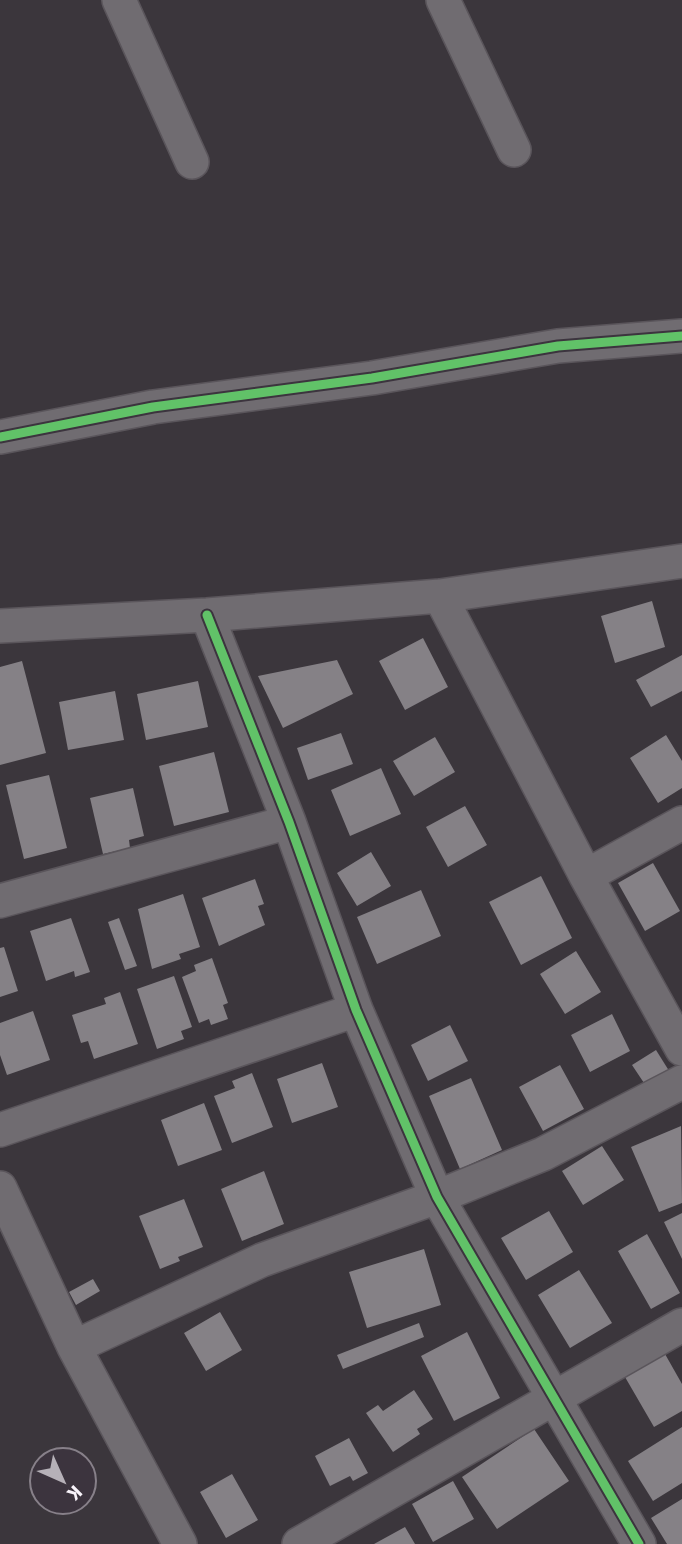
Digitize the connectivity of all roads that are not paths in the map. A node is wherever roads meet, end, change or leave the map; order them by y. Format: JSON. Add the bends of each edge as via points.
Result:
{"nodes":[{"id":1,"x":119,"y":0,"type":"edge"},
{"id":2,"x":443,"y":0,"type":"edge"},
{"id":3,"x":514,"y":150,"type":"dead end"},
{"id":4,"x":192,"y":162,"type":"dead end"},
{"id":5,"x":682,"y":335,"type":"edge"},
{"id":6,"x":0,"y":437,"type":"edge"},
{"id":7,"x":682,"y":561,"type":"edge"},
{"id":8,"x":440,"y":596,"type":"junction"},
{"id":9,"x":207,"y":615,"type":"junction"},
{"id":10,"x":0,"y":626,"type":"edge"},
{"id":11,"x":289,"y":822,"type":"junction"},
{"id":12,"x":682,"y":823,"type":"edge"},
{"id":13,"x":586,"y":876,"type":"junction"},
{"id":14,"x":0,"y":901,"type":"edge"},
{"id":15,"x":356,"y":1010,"type":"junction"},
{"id":16,"x":682,"y":1049,"type":"edge"},
{"id":17,"x":682,"y":1082,"type":"edge"},
{"id":18,"x":0,"y":1130,"type":"edge"},
{"id":19,"x":0,"y":1188,"type":"edge"},
{"id":20,"x":437,"y":1198,"type":"junction"},
{"id":21,"x":682,"y":1325,"type":"edge"},
{"id":22,"x":74,"y":1347,"type":"junction"},
{"id":23,"x":552,"y":1399,"type":"junction"},
{"id":24,"x":180,"y":1544,"type":"edge"},
{"id":25,"x":299,"y":1544,"type":"edge"},
{"id":26,"x":639,"y":1544,"type":"edge"}],
"edges":[{"from":1,"to":4,"type":"street"},
{"from":2,"to":3,"type":"street"},
{"from":5,"to":6,"type":"street","via":[[558,345],[372,378],[153,407]]},
{"from":7,"to":8,"type":"street"},
{"from":8,"to":9,"type":"street"},
{"from":8,"to":13,"type":"street"},
{"from":9,"to":10,"type":"street"},
{"from":9,"to":11,"type":"street"},
{"from":11,"to":14,"type":"street"},
{"from":11,"to":15,"type":"street"},
{"from":12,"to":13,"type":"street"},
{"from":13,"to":16,"type":"street"},
{"from":15,"to":18,"type":"street"},
{"from":15,"to":20,"type":"street"},
{"from":17,"to":20,"type":"street","via":[[543,1154]]},
{"from":19,"to":22,"type":"street"},
{"from":20,"to":22,"type":"street","via":[[262,1260]]},
{"from":20,"to":23,"type":"street"},
{"from":21,"to":23,"type":"street"},
{"from":22,"to":24,"type":"street"},
{"from":23,"to":25,"type":"street"},
{"from":23,"to":26,"type":"street"}]}
